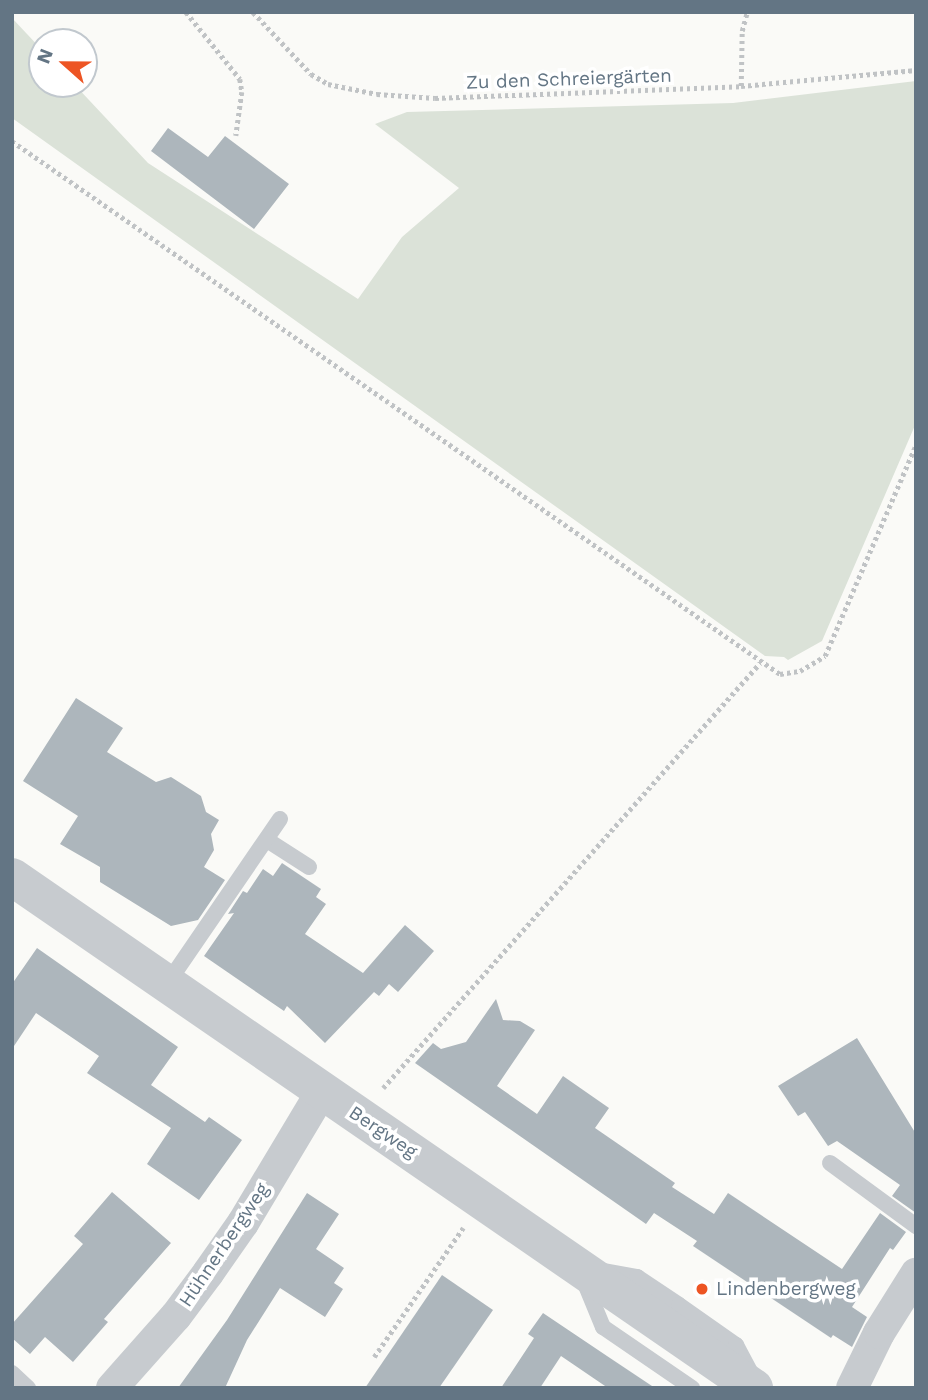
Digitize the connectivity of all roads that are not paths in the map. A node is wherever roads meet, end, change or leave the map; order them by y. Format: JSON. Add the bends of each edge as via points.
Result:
{"nodes":[{"id":1,"x":280,"y":819,"type":"dead end"},
{"id":2,"x":267,"y":840,"type":"junction"},
{"id":3,"x":309,"y":867,"type":"dead end"},
{"id":4,"x":12,"y":877,"type":"edge"},
{"id":5,"x":167,"y":984,"type":"junction"},
{"id":6,"x":322,"y":1091,"type":"junction"},
{"id":7,"x":830,"y":1163,"type":"dead end"},
{"id":8,"x":916,"y":1226,"type":"edge"},
{"id":9,"x":578,"y":1266,"type":"junction"},
{"id":10,"x":916,"y":1274,"type":"edge"},
{"id":11,"x":12,"y":1373,"type":"edge"},
{"id":12,"x":28,"y":1388,"type":"edge"},
{"id":13,"x":111,"y":1388,"type":"edge"},
{"id":14,"x":692,"y":1388,"type":"edge"},
{"id":15,"x":754,"y":1388,"type":"edge"},
{"id":16,"x":759,"y":1388,"type":"edge"},
{"id":17,"x":852,"y":1388,"type":"edge"}],
"edges":[{"from":1,"to":2,"type":"lane"},
{"from":2,"to":3,"type":"lane"},
{"from":2,"to":5,"type":"lane"},
{"from":4,"to":5,"type":"street","name":"Bergweg"},
{"from":5,"to":6,"type":"street","name":"Bergweg"},
{"from":6,"to":9,"type":"street","name":"Bergweg"},
{"from":6,"to":13,"type":"street","name":"Hühnerbergweg","via":[[208,1273]]},
{"from":7,"to":8,"type":"lane"},
{"from":9,"to":14,"type":"lane","via":[[603,1327]]},
{"from":9,"to":15,"type":"street","name":"Bergweg"},
{"from":9,"to":16,"type":"lane","via":[[637,1277],[736,1345]]},
{"from":10,"to":17,"type":"street"},
{"from":11,"to":12,"type":"lane"}]}
